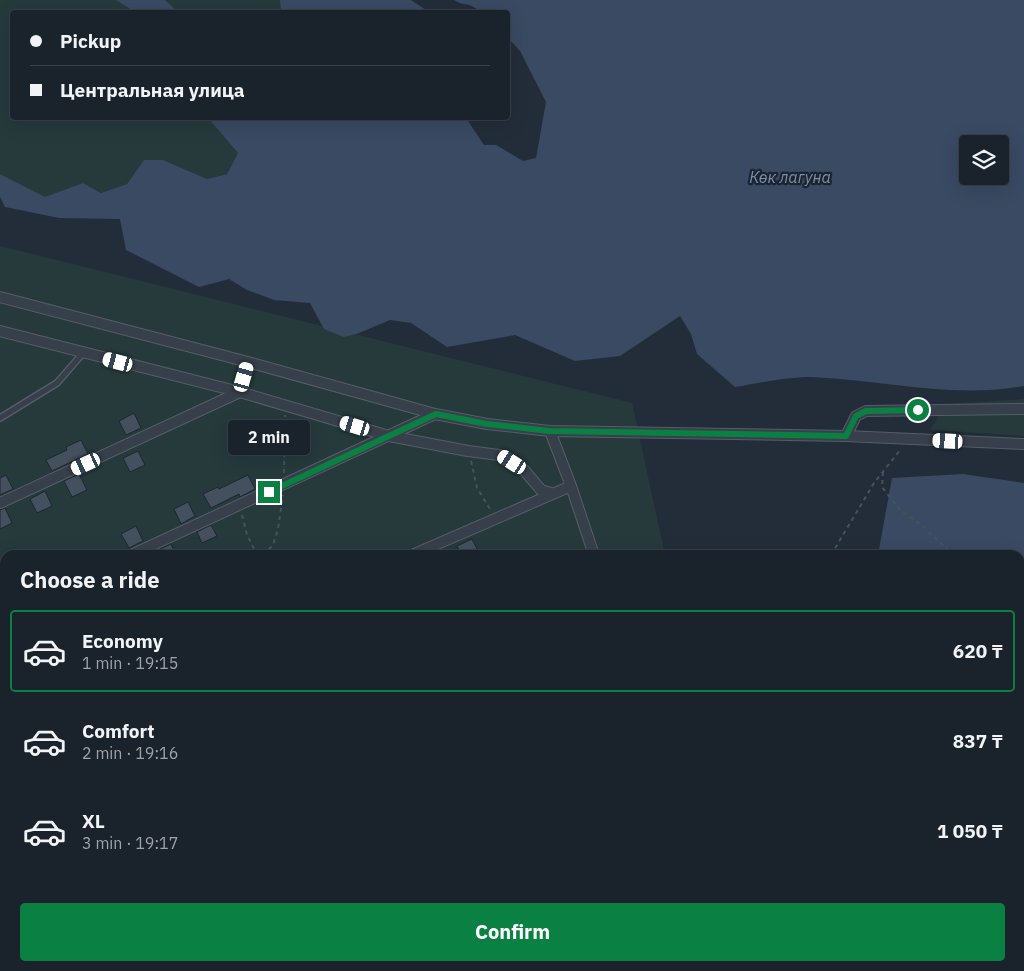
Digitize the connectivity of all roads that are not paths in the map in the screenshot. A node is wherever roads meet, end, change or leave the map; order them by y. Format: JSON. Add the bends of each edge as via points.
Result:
{"nodes":[{"id":1,"x":0,"y":297,"type":"edge"},
{"id":2,"x":3,"y":334,"type":"edge"},
{"id":3,"x":84,"y":353,"type":"junction"},
{"id":4,"x":248,"y":362,"type":"junction"},
{"id":5,"x":240,"y":392,"type":"junction"},
{"id":6,"x":1024,"y":409,"type":"edge"},
{"id":7,"x":436,"y":414,"type":"junction"},
{"id":8,"x":0,"y":418,"type":"edge"},
{"id":9,"x":550,"y":431,"type":"junction"},
{"id":10,"x":390,"y":436,"type":"junction"},
{"id":11,"x":846,"y":436,"type":"junction"},
{"id":12,"x":1024,"y":444,"type":"edge"},
{"id":13,"x":571,"y":486,"type":"junction"},
{"id":14,"x":551,"y":493,"type":"junction"},
{"id":15,"x":0,"y":503,"type":"edge"},
{"id":16,"x":142,"y":550,"type":"edge"},
{"id":17,"x":423,"y":550,"type":"edge"},
{"id":18,"x":592,"y":550,"type":"edge"}],
"edges":[{"from":1,"to":4,"type":"street"},
{"from":2,"to":3,"type":"street"},
{"from":3,"to":5,"type":"street"},
{"from":3,"to":8,"type":"lane","via":[[57,383]]},
{"from":4,"to":5,"type":"street"},
{"from":4,"to":7,"type":"street"},
{"from":5,"to":10,"type":"street"},
{"from":5,"to":15,"type":"street"},
{"from":6,"to":11,"type":"street","via":[[866,411],[856,416]]},
{"from":7,"to":9,"type":"street"},
{"from":7,"to":10,"type":"street"},
{"from":9,"to":11,"type":"street"},
{"from":9,"to":13,"type":"street"},
{"from":10,"to":14,"type":"street","via":[[499,455],[524,470],[541,490]]},
{"from":10,"to":16,"type":"street"},
{"from":11,"to":12,"type":"street"},
{"from":13,"to":14,"type":"street"},
{"from":13,"to":18,"type":"street"},
{"from":14,"to":17,"type":"street"}]}
